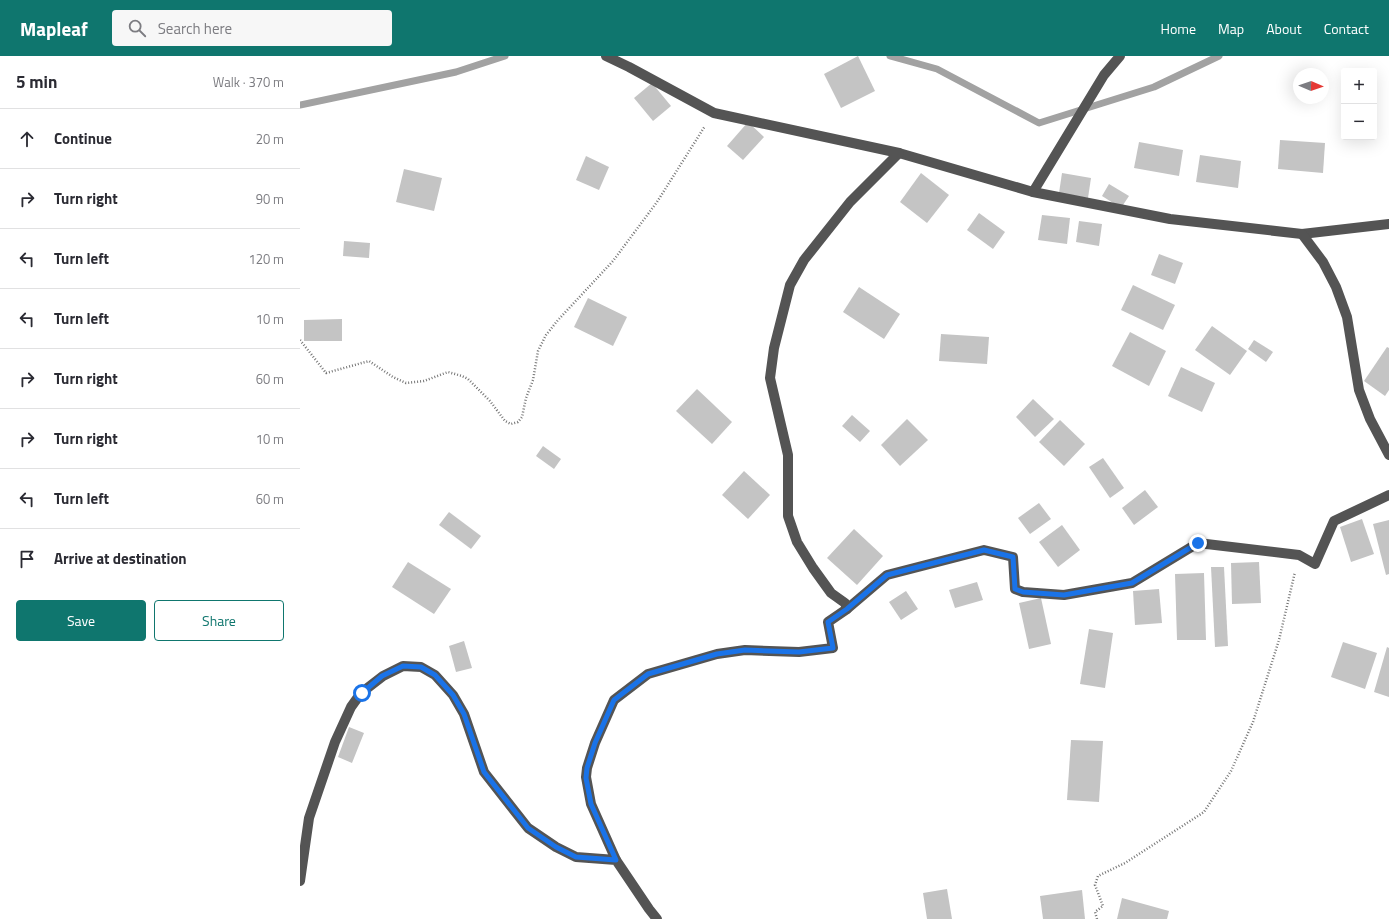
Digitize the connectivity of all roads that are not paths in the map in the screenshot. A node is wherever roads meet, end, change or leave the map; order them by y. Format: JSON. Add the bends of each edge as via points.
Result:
{"nodes":[{"id":1,"x":606,"y":56,"type":"edge"},
{"id":2,"x":1120,"y":56,"type":"edge"},
{"id":3,"x":899,"y":153,"type":"junction"},
{"id":4,"x":1033,"y":192,"type":"junction"},
{"id":5,"x":1389,"y":224,"type":"edge"},
{"id":6,"x":1302,"y":234,"type":"junction"},
{"id":7,"x":1389,"y":454,"type":"edge"},
{"id":8,"x":1389,"y":495,"type":"edge"},
{"id":9,"x":847,"y":609,"type":"junction"},
{"id":10,"x":616,"y":860,"type":"junction"},
{"id":11,"x":300,"y":881,"type":"edge"},
{"id":12,"x":657,"y":919,"type":"edge"}],
"edges":[{"from":1,"to":3,"type":"street","via":[[714,112]]},
{"from":2,"to":4,"type":"street","via":[[1104,75]]},
{"from":3,"to":4,"type":"street"},
{"from":3,"to":9,"type":"street","via":[[850,202],[804,260],[790,285],[774,348],[770,378],[788,455],[788,516],[797,542],[813,568],[831,593],[845,603]]},
{"from":4,"to":6,"type":"street","via":[[1170,219]]},
{"from":5,"to":6,"type":"street"},
{"from":6,"to":7,"type":"street","via":[[1323,262],[1336,286],[1347,317],[1359,390],[1370,419]]},
{"from":8,"to":9,"type":"street","via":[[1334,521],[1314,564],[1299,556],[1198,543],[1132,583],[1064,595],[1023,592],[1015,589],[1013,557],[984,550],[887,575]]},
{"from":9,"to":10,"type":"street","via":[[828,622],[833,648],[799,652],[745,650],[717,654],[648,674],[614,700],[595,743],[586,778],[591,804]]},
{"from":10,"to":11,"type":"street","via":[[576,857],[528,828],[484,772],[464,714],[453,695],[435,675],[421,667],[403,666],[382,676],[362,693],[345,721],[335,742],[309,818]]},
{"from":10,"to":12,"type":"street"}]}
